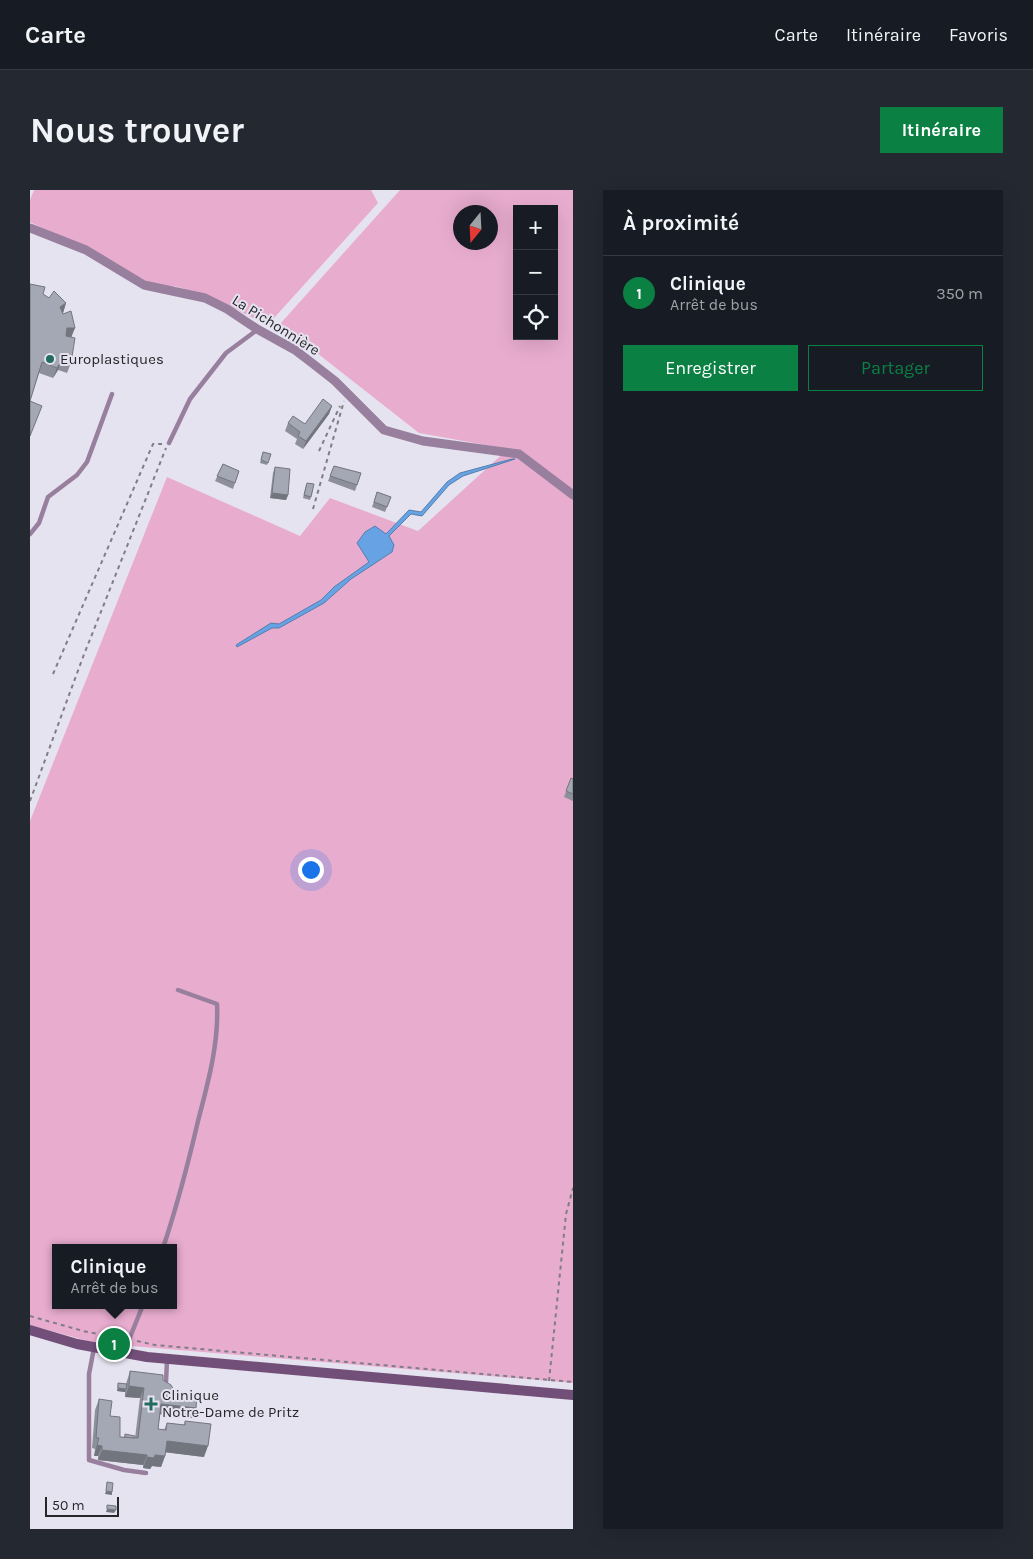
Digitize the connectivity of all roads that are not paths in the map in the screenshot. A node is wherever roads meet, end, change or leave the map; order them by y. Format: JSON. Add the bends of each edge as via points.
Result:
{"nodes":[{"id":1,"x":30,"y":228,"type":"edge"},
{"id":2,"x":258,"y":330,"type":"junction"},
{"id":3,"x":112,"y":394,"type":"dead end"},
{"id":4,"x":168,"y":443,"type":"road end"},
{"id":5,"x":573,"y":495,"type":"edge"},
{"id":6,"x":30,"y":534,"type":"edge"},
{"id":7,"x":178,"y":990,"type":"dead end"},
{"id":8,"x":164,"y":1244,"type":"edge"},
{"id":9,"x":142,"y":1309,"type":"edge"},
{"id":10,"x":30,"y":1330,"type":"edge"},
{"id":11,"x":94,"y":1348,"type":"junction"},
{"id":12,"x":124,"y":1353,"type":"junction"},
{"id":13,"x":167,"y":1359,"type":"junction"},
{"id":14,"x":166,"y":1382,"type":"edge"},
{"id":15,"x":573,"y":1395,"type":"edge"},
{"id":16,"x":146,"y":1474,"type":"dead end"}],
"edges":[{"from":1,"to":2,"type":"street","name":"La Pichonnière","via":[[86,250],[144,284],[205,298]]},
{"from":2,"to":4,"type":"lane","via":[[226,353],[190,399]]},
{"from":2,"to":5,"type":"street","name":"La Pichonnière","via":[[295,350],[350,396],[384,430],[424,441],[519,454]]},
{"from":3,"to":6,"type":"lane","via":[[87,462],[77,475],[48,497],[39,523]]},
{"from":7,"to":8,"type":"lane","via":[[217,1004],[218,1023],[204,1100]]},
{"from":9,"to":12,"type":"lane"},
{"from":10,"to":11,"type":"street"},
{"from":11,"to":12,"type":"street"},
{"from":11,"to":16,"type":"lane","via":[[89,1374],[89,1460]]},
{"from":12,"to":13,"type":"street"},
{"from":13,"to":14,"type":"lane"},
{"from":13,"to":15,"type":"street"}]}
